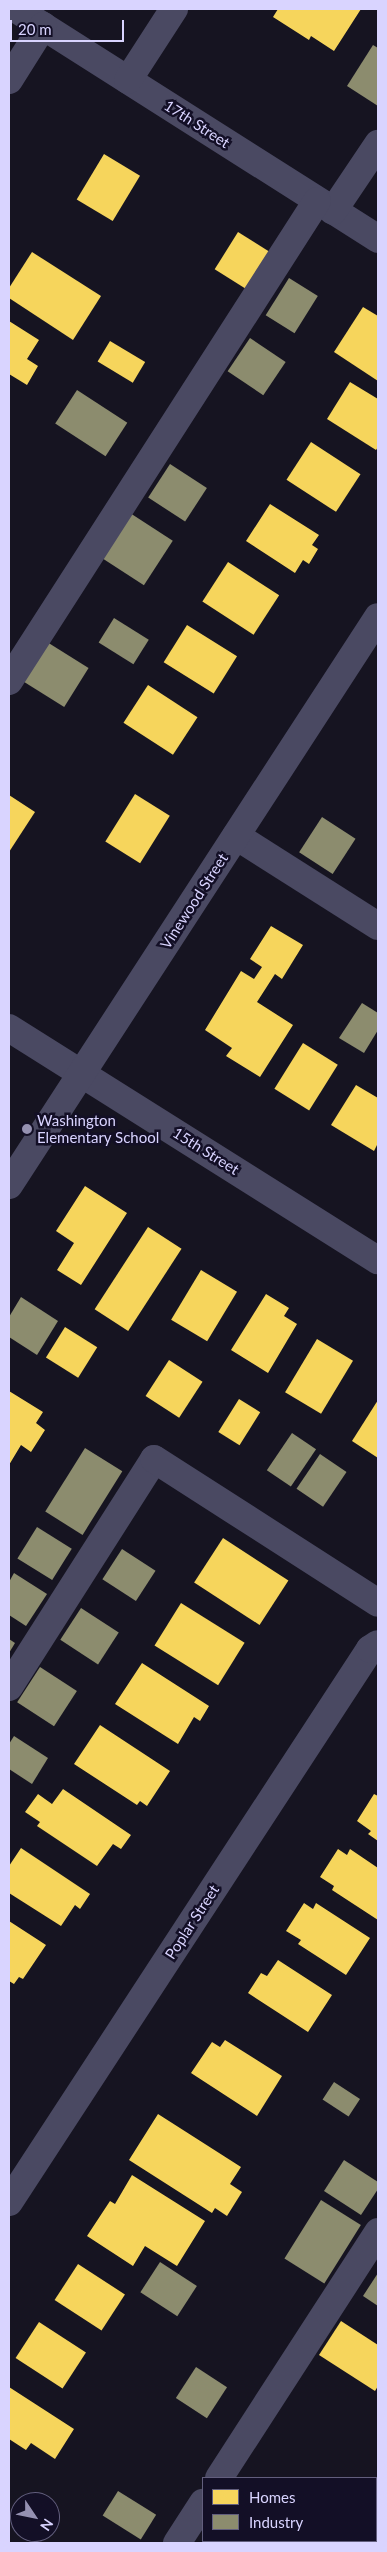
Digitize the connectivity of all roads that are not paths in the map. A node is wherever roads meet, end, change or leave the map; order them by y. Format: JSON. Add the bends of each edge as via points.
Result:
{"nodes":[{"id":1,"x":16,"y":9,"type":"edge"},
{"id":2,"x":174,"y":9,"type":"edge"},
{"id":3,"x":43,"y":26,"type":"junction"},
{"id":4,"x":9,"y":80,"type":"edge"},
{"id":5,"x":128,"y":80,"type":"junction"},
{"id":6,"x":378,"y":144,"type":"edge"},
{"id":7,"x":325,"y":206,"type":"junction"},
{"id":8,"x":378,"y":239,"type":"edge"},
{"id":9,"x":378,"y":617,"type":"edge"},
{"id":10,"x":9,"y":681,"type":"edge"},
{"id":11,"x":236,"y":836,"type":"junction"},
{"id":12,"x":378,"y":926,"type":"edge"},
{"id":13,"x":9,"y":1028,"type":"edge"},
{"id":14,"x":82,"y":1073,"type":"junction"},
{"id":15,"x":9,"y":1185,"type":"edge"},
{"id":16,"x":378,"y":1260,"type":"edge"},
{"id":17,"x":378,"y":1603,"type":"edge"},
{"id":18,"x":378,"y":1644,"type":"edge"},
{"id":19,"x":9,"y":1687,"type":"edge"},
{"id":20,"x":9,"y":2202,"type":"edge"},
{"id":21,"x":378,"y":2232,"type":"edge"},
{"id":22,"x":220,"y":2477,"type":"edge"},
{"id":23,"x":202,"y":2505,"type":"edge"},
{"id":24,"x":177,"y":2543,"type":"edge"}],
"edges":[{"from":1,"to":3,"type":"street","name":"17th Street"},
{"from":2,"to":5,"type":"street"},
{"from":3,"to":4,"type":"street"},
{"from":3,"to":5,"type":"street","name":"17th Street"},
{"from":5,"to":7,"type":"street","name":"17th Street"},
{"from":6,"to":7,"type":"street"},
{"from":7,"to":8,"type":"street","name":"17th Street"},
{"from":7,"to":10,"type":"street"},
{"from":9,"to":11,"type":"street","name":"Vinewood Street"},
{"from":11,"to":12,"type":"street"},
{"from":11,"to":14,"type":"street","name":"Vinewood Street"},
{"from":13,"to":14,"type":"street","name":"15th Street"},
{"from":14,"to":15,"type":"street","name":"Vinewood Street"},
{"from":14,"to":16,"type":"street","name":"15th Street"},
{"from":17,"to":19,"type":"street","via":[[154,1459]]},
{"from":18,"to":20,"type":"street","name":"Poplar Street","via":[[370,1649]]},
{"from":21,"to":22,"type":"street"},
{"from":23,"to":24,"type":"street"}]}
